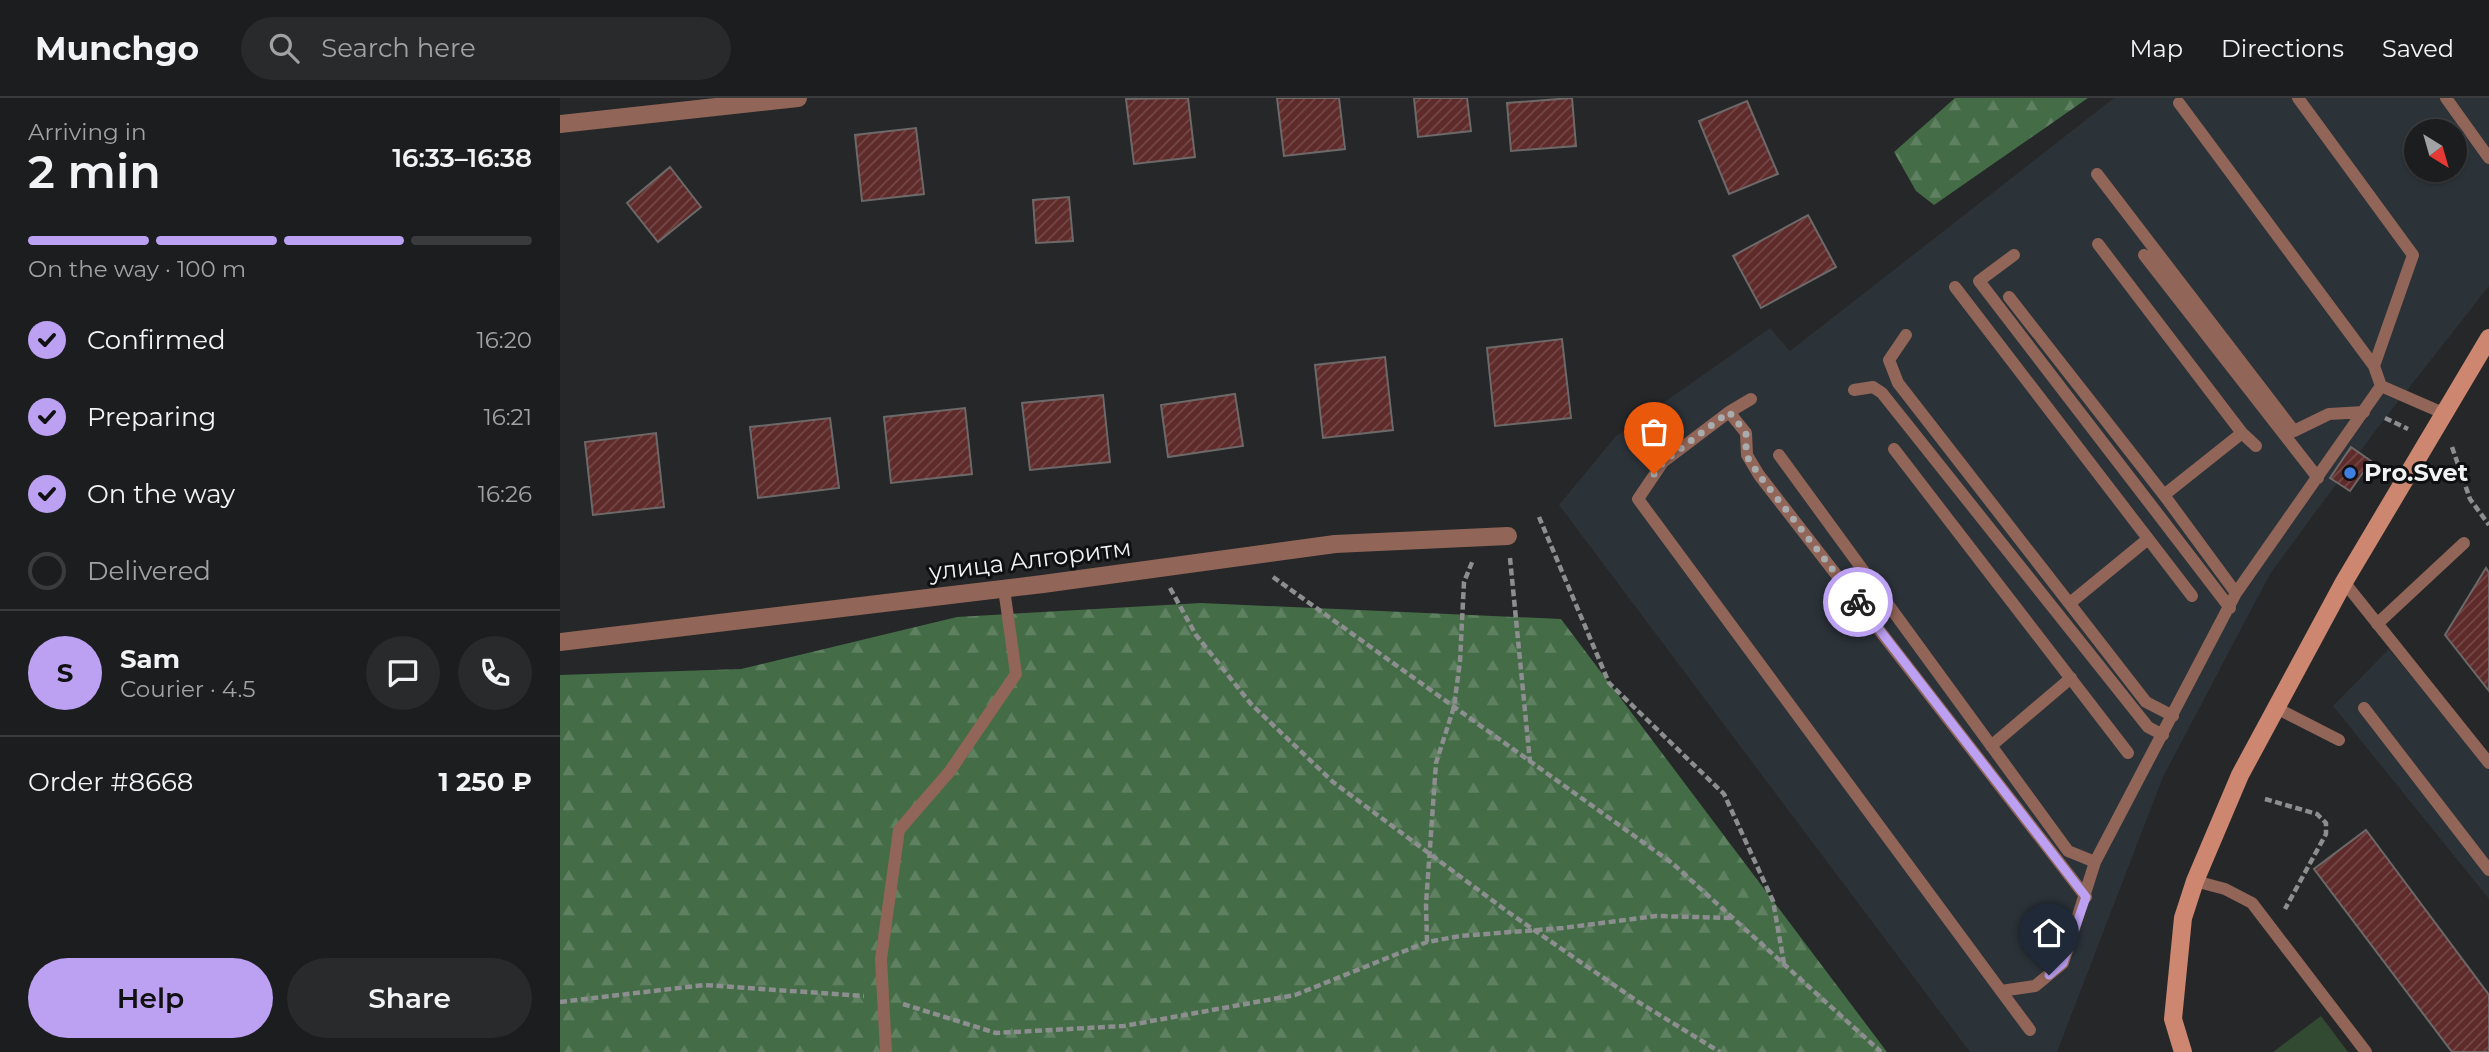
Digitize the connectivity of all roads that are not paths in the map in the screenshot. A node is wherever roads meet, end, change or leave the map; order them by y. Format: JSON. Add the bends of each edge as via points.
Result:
{"nodes":[{"id":1,"x":798,"y":98,"type":"edge"},
{"id":2,"x":2298,"y":98,"type":"edge"},
{"id":3,"x":2446,"y":98,"type":"edge"},
{"id":4,"x":2179,"y":103,"type":"dead end"},
{"id":5,"x":560,"y":124,"type":"edge"},
{"id":6,"x":2489,"y":158,"type":"edge"},
{"id":7,"x":2097,"y":174,"type":"dead end"},
{"id":8,"x":2098,"y":244,"type":"dead end"},
{"id":9,"x":2144,"y":255,"type":"dead end"},
{"id":10,"x":2014,"y":256,"type":"dead end"},
{"id":11,"x":1955,"y":287,"type":"dead end"},
{"id":12,"x":2009,"y":298,"type":"dead end"},
{"id":13,"x":1906,"y":335,"type":"dead end"},
{"id":14,"x":2489,"y":338,"type":"edge"},
{"id":15,"x":2374,"y":366,"type":"junction"},
{"id":16,"x":2381,"y":386,"type":"junction"},
{"id":17,"x":1854,"y":390,"type":"dead end"},
{"id":18,"x":1751,"y":399,"type":"dead end"},
{"id":19,"x":1729,"y":412,"type":"junction"},
{"id":20,"x":2364,"y":412,"type":"junction"},
{"id":21,"x":2443,"y":413,"type":"junction"},
{"id":22,"x":2242,"y":433,"type":"junction"},
{"id":23,"x":2256,"y":446,"type":"dead end"},
{"id":24,"x":1894,"y":449,"type":"dead end"},
{"id":25,"x":1779,"y":455,"type":"dead end"},
{"id":26,"x":2318,"y":478,"type":"junction"},
{"id":27,"x":2164,"y":495,"type":"junction"},
{"id":28,"x":1508,"y":536,"type":"road end"},
{"id":29,"x":2148,"y":539,"type":"junction"},
{"id":30,"x":2464,"y":543,"type":"dead end"},
{"id":31,"x":2344,"y":582,"type":"junction"},
{"id":32,"x":1004,"y":589,"type":"junction"},
{"id":33,"x":2236,"y":593,"type":"junction"},
{"id":34,"x":2192,"y":596,"type":"dead end"},
{"id":35,"x":2070,"y":603,"type":"junction"},
{"id":36,"x":2230,"y":608,"type":"junction"},
{"id":37,"x":2377,"y":624,"type":"junction"},
{"id":38,"x":560,"y":642,"type":"edge"},
{"id":39,"x":2071,"y":678,"type":"junction"},
{"id":40,"x":2276,"y":708,"type":"junction"},
{"id":41,"x":2364,"y":708,"type":"dead end"},
{"id":42,"x":2174,"y":716,"type":"junction"},
{"id":43,"x":2163,"y":735,"type":"junction"},
{"id":44,"x":2339,"y":740,"type":"dead end"},
{"id":45,"x":1991,"y":746,"type":"junction"},
{"id":46,"x":2128,"y":753,"type":"dead end"},
{"id":47,"x":2489,"y":763,"type":"edge"},
{"id":48,"x":2484,"y":853,"type":"edge"},
{"id":49,"x":2095,"y":862,"type":"junction"},
{"id":50,"x":2489,"y":870,"type":"edge"},
{"id":51,"x":2195,"y":881,"type":"junction"},
{"id":52,"x":2086,"y":897,"type":"junction"},
{"id":53,"x":2001,"y":991,"type":"junction"},
{"id":54,"x":2030,"y":1030,"type":"dead end"},
{"id":55,"x":886,"y":1052,"type":"edge"},
{"id":56,"x":2183,"y":1052,"type":"edge"},
{"id":57,"x":2366,"y":1052,"type":"edge"}],
"edges":[{"from":1,"to":5,"type":"street"},
{"from":2,"to":15,"type":"lane","via":[[2413,255]]},
{"from":3,"to":6,"type":"lane"},
{"from":4,"to":15,"type":"lane"},
{"from":7,"to":20,"type":"lane","via":[[2294,431],[2329,414]]},
{"from":8,"to":22,"type":"lane"},
{"from":9,"to":26,"type":"lane"},
{"from":10,"to":36,"type":"lane","via":[[1979,281]]},
{"from":11,"to":29,"type":"lane"},
{"from":12,"to":27,"type":"lane"},
{"from":13,"to":35,"type":"lane","via":[[1889,360],[1898,383]]},
{"from":14,"to":21,"type":"street"},
{"from":15,"to":16,"type":"lane"},
{"from":16,"to":20,"type":"lane"},
{"from":16,"to":21,"type":"lane"},
{"from":17,"to":43,"type":"lane","via":[[1873,387],[1882,393],[2148,727]]},
{"from":18,"to":19,"type":"lane"},
{"from":19,"to":52,"type":"lane","via":[[1746,433],[1746,455],[1759,475]]},
{"from":19,"to":53,"type":"lane","via":[[1663,462],[1638,499]]},
{"from":20,"to":26,"type":"lane"},
{"from":21,"to":31,"type":"street"},
{"from":22,"to":23,"type":"lane"},
{"from":22,"to":27,"type":"lane"},
{"from":24,"to":39,"type":"lane"},
{"from":25,"to":45,"type":"lane"},
{"from":26,"to":33,"type":"lane"},
{"from":27,"to":33,"type":"lane"},
{"from":28,"to":32,"type":"street","name":"улица Алгоритм","via":[[1335,544]]},
{"from":29,"to":34,"type":"lane"},
{"from":29,"to":35,"type":"lane"},
{"from":30,"to":37,"type":"lane"},
{"from":31,"to":37,"type":"lane"},
{"from":31,"to":40,"type":"street"},
{"from":32,"to":38,"type":"street","name":"улица Алгоритм"},
{"from":32,"to":55,"type":"lane","via":[[1016,674],[950,771],[899,830],[881,959]]},
{"from":33,"to":36,"type":"lane"},
{"from":35,"to":42,"type":"lane","via":[[2146,702]]},
{"from":36,"to":42,"type":"lane"},
{"from":37,"to":47,"type":"lane"},
{"from":39,"to":45,"type":"lane"},
{"from":39,"to":46,"type":"lane"},
{"from":40,"to":44,"type":"lane"},
{"from":40,"to":51,"type":"street","via":[[2240,775]]},
{"from":41,"to":48,"type":"lane"},
{"from":42,"to":43,"type":"lane"},
{"from":43,"to":49,"type":"lane"},
{"from":45,"to":49,"type":"lane","via":[[2068,851]]},
{"from":48,"to":50,"type":"lane"},
{"from":49,"to":52,"type":"lane"},
{"from":51,"to":56,"type":"street","via":[[2183,918],[2173,1019]]},
{"from":51,"to":57,"type":"lane","via":[[2252,903]]},
{"from":52,"to":53,"type":"lane","via":[[2063,963],[2035,986]]},
{"from":53,"to":54,"type":"lane"}]}
